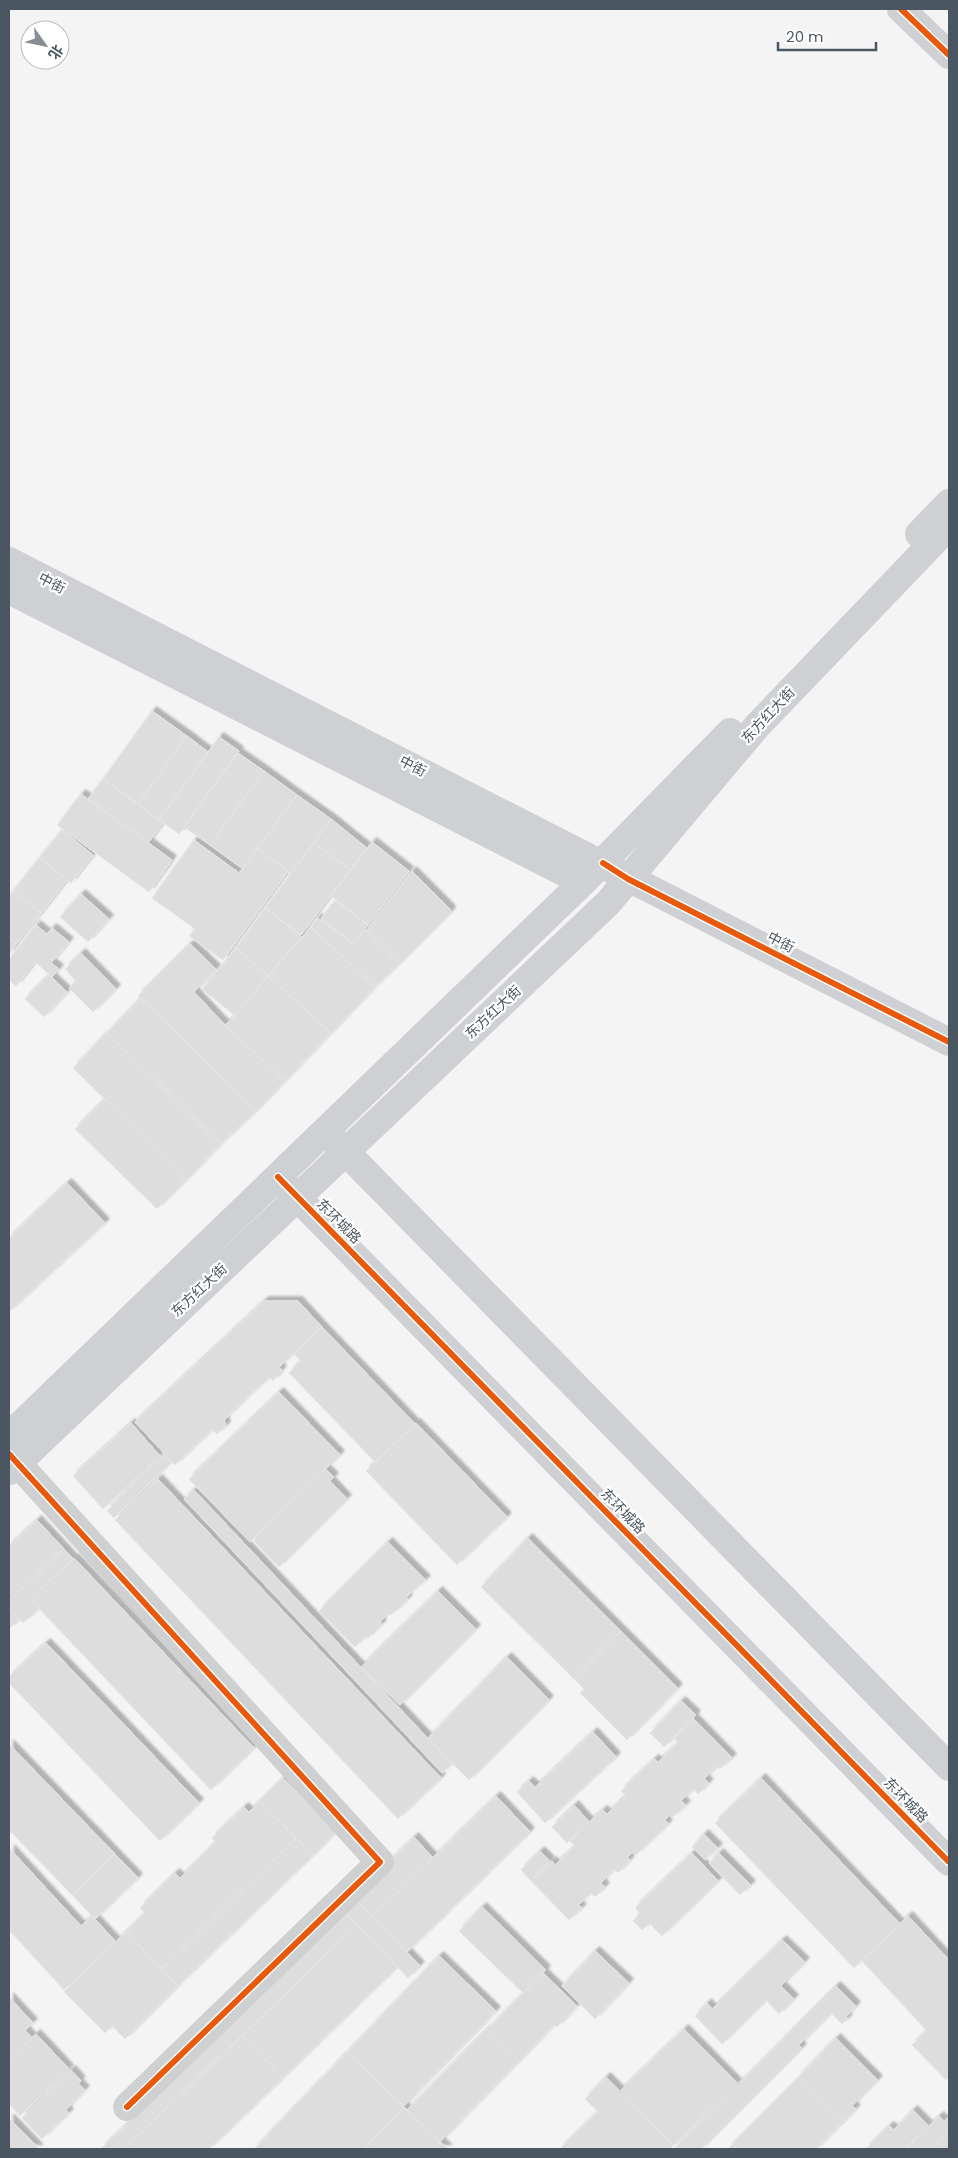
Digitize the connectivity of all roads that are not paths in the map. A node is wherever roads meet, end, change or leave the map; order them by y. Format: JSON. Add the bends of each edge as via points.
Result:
{"nodes":[{"id":1,"x":901,"y":9,"type":"edge"},
{"id":2,"x":949,"y":55,"type":"edge"},
{"id":3,"x":949,"y":503,"type":"edge"},
{"id":4,"x":949,"y":526,"type":"edge"},
{"id":5,"x":9,"y":561,"type":"edge"},
{"id":6,"x":9,"y":590,"type":"edge"},
{"id":7,"x":603,"y":863,"type":"junction"},
{"id":8,"x":628,"y":879,"type":"junction"},
{"id":9,"x":583,"y":882,"type":"junction"},
{"id":10,"x":949,"y":1042,"type":"edge"},
{"id":11,"x":326,"y":1132,"type":"junction"},
{"id":12,"x":345,"y":1151,"type":"junction"},
{"id":13,"x":278,"y":1177,"type":"junction"},
{"id":14,"x":298,"y":1197,"type":"junction"},
{"id":15,"x":9,"y":1436,"type":"edge"},
{"id":16,"x":12,"y":1462,"type":"edge"},
{"id":17,"x":949,"y":1767,"type":"edge"},
{"id":18,"x":949,"y":1862,"type":"edge"},
{"id":19,"x":127,"y":2107,"type":"dead end"}],
"edges":[{"from":1,"to":2,"type":"main road"},
{"from":3,"to":7,"type":"main road","name":"东方红大街"},
{"from":4,"to":8,"type":"main road","name":"东方红大街","via":[[757,726]]},
{"from":5,"to":7,"type":"main road","name":"中街"},
{"from":6,"to":9,"type":"main road","name":"中街"},
{"from":7,"to":8,"type":"main road","name":"中街"},
{"from":7,"to":9,"type":"main road","name":"东方红大街"},
{"from":8,"to":10,"type":"main road","name":"中街"},
{"from":8,"to":12,"type":"main road","name":"东方红大街","via":[[608,903]]},
{"from":9,"to":11,"type":"main road","name":"东方红大街"},
{"from":11,"to":12,"type":"main road"},
{"from":11,"to":13,"type":"main road","name":"东方红大街"},
{"from":12,"to":14,"type":"main road","name":"东方红大街"},
{"from":12,"to":17,"type":"main road"},
{"from":13,"to":14,"type":"main road","name":"东环城路"},
{"from":13,"to":15,"type":"main road","name":"东方红大街"},
{"from":14,"to":16,"type":"main road","name":"东方红大街"},
{"from":14,"to":18,"type":"main road","name":"东环城路"},
{"from":16,"to":19,"type":"street","via":[[380,1862]]}]}
